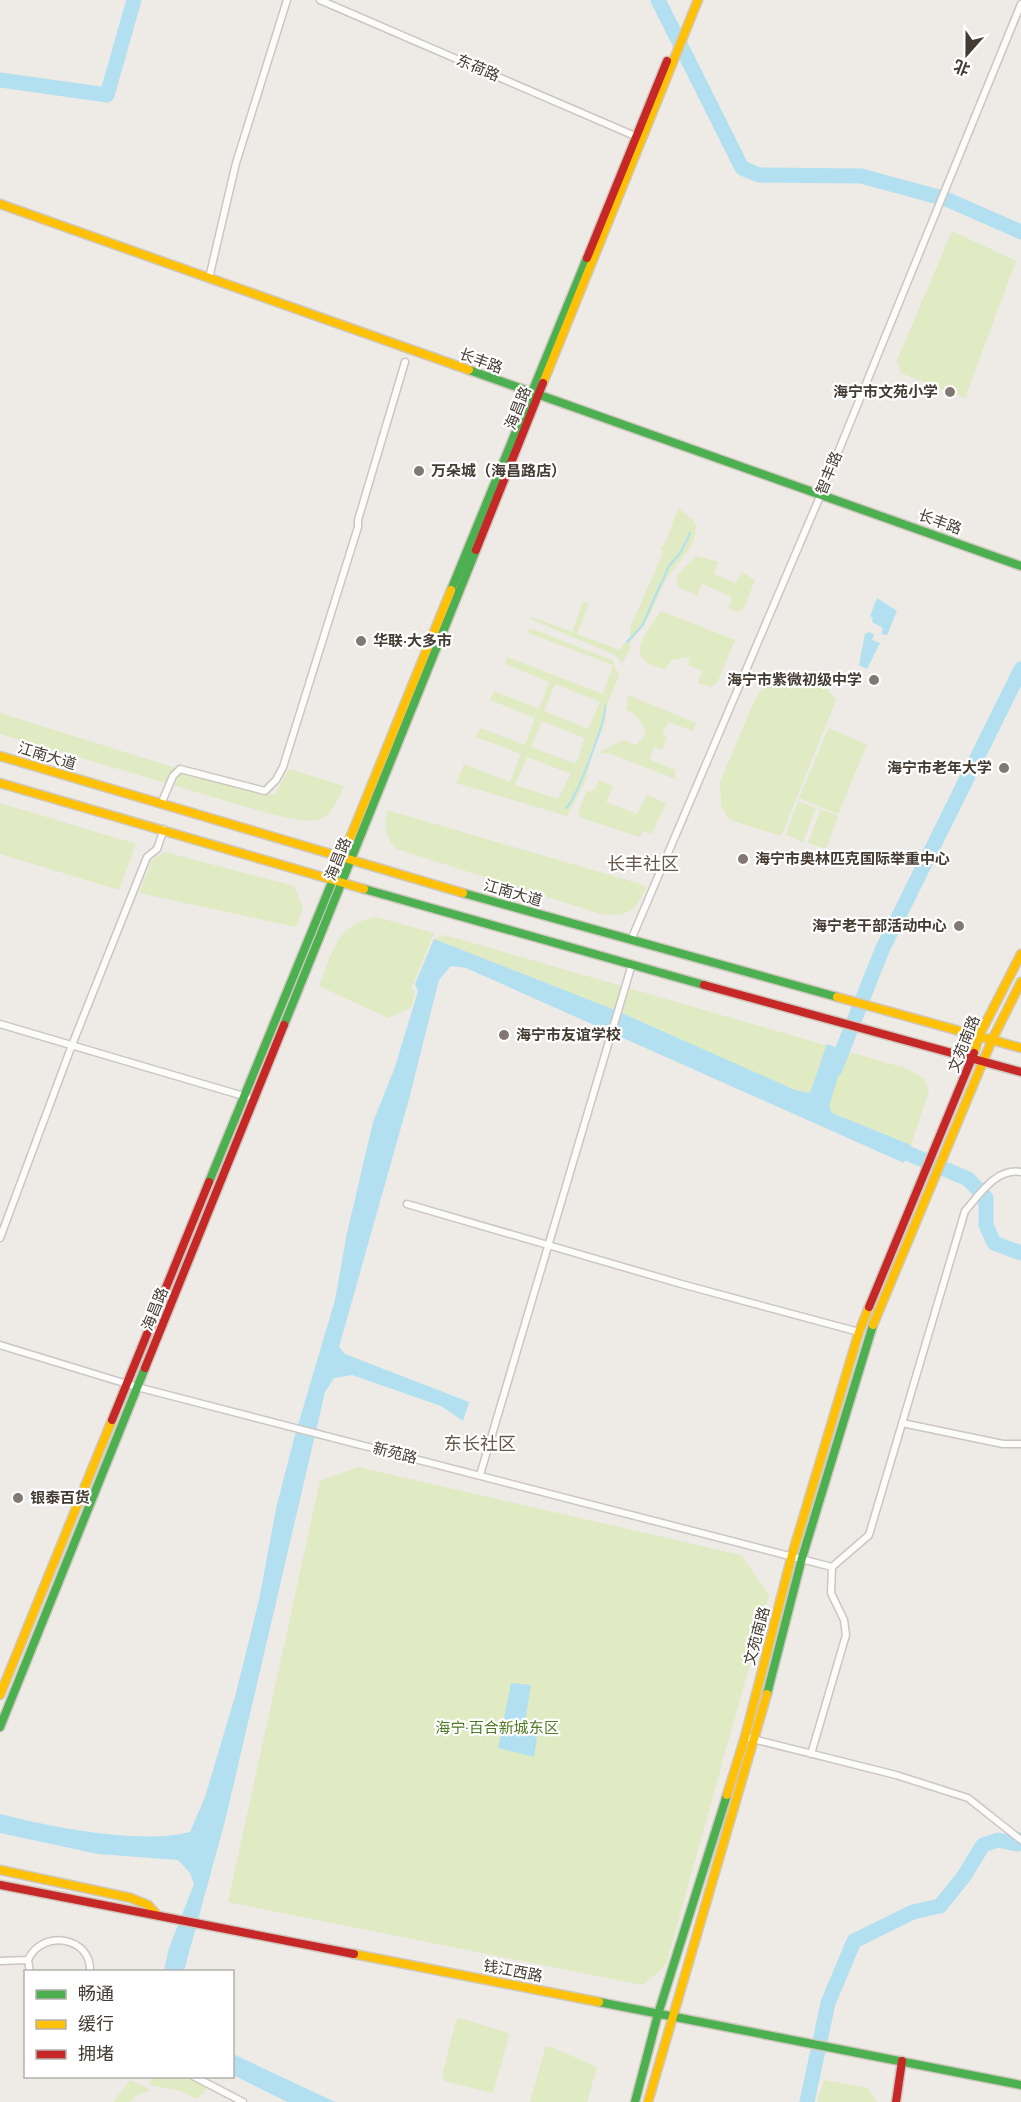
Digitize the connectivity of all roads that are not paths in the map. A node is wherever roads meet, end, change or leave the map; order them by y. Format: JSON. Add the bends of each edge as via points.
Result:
{"nodes":[{"id":1,"x":287,"y":0,"type":"edge"},
{"id":2,"x":320,"y":0,"type":"edge"},
{"id":3,"x":698,"y":0,"type":"edge"},
{"id":4,"x":1021,"y":4,"type":"edge"},
{"id":5,"x":691,"y":8,"type":"edge"},
{"id":6,"x":668,"y":67,"type":"junction"},
{"id":7,"x":635,"y":136,"type":"junction"},
{"id":8,"x":0,"y":204,"type":"edge"},
{"id":9,"x":209,"y":278,"type":"junction"},
{"id":10,"x":405,"y":362,"type":"dead end"},
{"id":11,"x":534,"y":393,"type":"junction"},
{"id":12,"x":821,"y":494,"type":"junction"},
{"id":13,"x":1021,"y":566,"type":"edge"},
{"id":14,"x":0,"y":756,"type":"edge"},
{"id":15,"x":0,"y":783,"type":"edge"},
{"id":16,"x":161,"y":804,"type":"junction"},
{"id":17,"x":164,"y":829,"type":"junction"},
{"id":18,"x":341,"y":858,"type":"junction"},
{"id":19,"x":351,"y":862,"type":"junction"},
{"id":20,"x":333,"y":880,"type":"junction"},
{"id":21,"x":343,"y":883,"type":"junction"},
{"id":22,"x":631,"y":940,"type":"junction"},
{"id":23,"x":1021,"y":954,"type":"edge"},
{"id":24,"x":632,"y":964,"type":"junction"},
{"id":25,"x":1021,"y":982,"type":"edge"},
{"id":26,"x":0,"y":1024,"type":"edge"},
{"id":27,"x":979,"y":1036,"type":"junction"},
{"id":28,"x":992,"y":1040,"type":"junction"},
{"id":29,"x":72,"y":1045,"type":"junction"},
{"id":30,"x":1021,"y":1048,"type":"edge"},
{"id":31,"x":973,"y":1058,"type":"junction"},
{"id":32,"x":984,"y":1061,"type":"junction"},
{"id":33,"x":1021,"y":1072,"type":"edge"},
{"id":34,"x":244,"y":1096,"type":"junction"},
{"id":35,"x":254,"y":1100,"type":"junction"},
{"id":36,"x":1021,"y":1172,"type":"edge"},
{"id":37,"x":407,"y":1204,"type":"dead end"},
{"id":38,"x":0,"y":1238,"type":"edge"},
{"id":39,"x":550,"y":1245,"type":"junction"},
{"id":40,"x":859,"y":1332,"type":"junction"},
{"id":41,"x":0,"y":1345,"type":"edge"},
{"id":42,"x":133,"y":1385,"type":"junction"},
{"id":43,"x":902,"y":1423,"type":"junction"},
{"id":44,"x":1021,"y":1444,"type":"edge"},
{"id":45,"x":480,"y":1475,"type":"junction"},
{"id":46,"x":792,"y":1555,"type":"junction"},
{"id":47,"x":802,"y":1558,"type":"junction"},
{"id":48,"x":832,"y":1567,"type":"junction"},
{"id":49,"x":0,"y":1695,"type":"edge"},
{"id":50,"x":0,"y":1727,"type":"edge"},
{"id":51,"x":745,"y":1737,"type":"junction"},
{"id":52,"x":756,"y":1739,"type":"junction"},
{"id":53,"x":812,"y":1754,"type":"junction"},
{"id":54,"x":1021,"y":1840,"type":"edge"},
{"id":55,"x":0,"y":1870,"type":"edge"},
{"id":56,"x":0,"y":1885,"type":"edge"},
{"id":57,"x":158,"y":1916,"type":"junction"},
{"id":58,"x":28,"y":1960,"type":"junction"},
{"id":59,"x":0,"y":1961,"type":"edge"},
{"id":60,"x":30,"y":1970,"type":"edge"},
{"id":61,"x":90,"y":1970,"type":"edge"},
{"id":62,"x":658,"y":2014,"type":"junction"},
{"id":63,"x":672,"y":2015,"type":"junction"},
{"id":64,"x":902,"y":2061,"type":"junction"},
{"id":65,"x":197,"y":2078,"type":"edge"},
{"id":66,"x":1021,"y":2085,"type":"edge"},
{"id":67,"x":243,"y":2102,"type":"edge"},
{"id":68,"x":635,"y":2102,"type":"edge"},
{"id":69,"x":648,"y":2102,"type":"edge"},
{"id":70,"x":896,"y":2102,"type":"edge"}],
"edges":[{"from":1,"to":9,"type":"street","via":[[239,152]]},
{"from":2,"to":7,"type":"street","name":"东荷路"},
{"from":3,"to":5,"type":"main road","name":"海昌路"},
{"from":4,"to":12,"type":"street","name":"智丰路"},
{"from":5,"to":6,"type":"main road","name":"海昌路"},
{"from":6,"to":7,"type":"main road","name":"海昌路"},
{"from":6,"to":11,"type":"main road","name":"海昌路"},
{"from":7,"to":11,"type":"main road","name":"海昌路"},
{"from":8,"to":9,"type":"main road","name":"长丰路"},
{"from":9,"to":11,"type":"main road","name":"长丰路"},
{"from":10,"to":16,"type":"street","via":[[358,527],[276,780],[265,790],[180,769]]},
{"from":11,"to":12,"type":"main road","name":"长丰路"},
{"from":11,"to":18,"type":"main road","name":"海昌路"},
{"from":11,"to":19,"type":"main road","name":"海昌路"},
{"from":12,"to":13,"type":"main road","name":"长丰路"},
{"from":12,"to":22,"type":"street","name":"智丰路"},
{"from":14,"to":16,"type":"main road","name":"江南大道"},
{"from":15,"to":17,"type":"main road"},
{"from":16,"to":18,"type":"main road","name":"江南大道"},
{"from":17,"to":20,"type":"main road"},
{"from":17,"to":29,"type":"street","via":[[157,849],[147,856]]},
{"from":18,"to":19,"type":"main road","name":"江南大道"},
{"from":18,"to":20,"type":"main road","name":"海昌路"},
{"from":19,"to":21,"type":"main road","name":"海昌路"},
{"from":19,"to":22,"type":"main road","name":"江南大道"},
{"from":20,"to":21,"type":"main road"},
{"from":20,"to":34,"type":"main road","name":"海昌路"},
{"from":21,"to":24,"type":"main road"},
{"from":21,"to":35,"type":"main road","name":"海昌路"},
{"from":22,"to":27,"type":"main road","name":"江南大道"},
{"from":23,"to":27,"type":"main road","name":"文苑南路"},
{"from":24,"to":31,"type":"main road"},
{"from":24,"to":39,"type":"street"},
{"from":25,"to":28,"type":"main road","name":"文苑南路"},
{"from":26,"to":29,"type":"street"},
{"from":27,"to":28,"type":"main road","name":"江南大道"},
{"from":27,"to":31,"type":"main road","name":"文苑南路"},
{"from":28,"to":30,"type":"main road","name":"江南大道"},
{"from":28,"to":32,"type":"main road","name":"文苑南路"},
{"from":29,"to":34,"type":"street"},
{"from":29,"to":38,"type":"street"},
{"from":31,"to":32,"type":"main road"},
{"from":31,"to":40,"type":"main road","name":"文苑南路"},
{"from":32,"to":33,"type":"main road"},
{"from":32,"to":47,"type":"main road","name":"文苑南路","via":[[869,1334]]},
{"from":34,"to":35,"type":"street"},
{"from":34,"to":42,"type":"main road","name":"海昌路"},
{"from":35,"to":42,"type":"main road","name":"海昌路"},
{"from":36,"to":43,"type":"street","via":[[1012,1171],[993,1180],[965,1211]]},
{"from":37,"to":39,"type":"street"},
{"from":39,"to":40,"type":"street"},
{"from":39,"to":45,"type":"street"},
{"from":40,"to":46,"type":"main road","name":"文苑南路"},
{"from":41,"to":42,"type":"street","name":"新苑路"},
{"from":42,"to":45,"type":"street","name":"新苑路"},
{"from":42,"to":49,"type":"main road","name":"海昌路"},
{"from":42,"to":50,"type":"main road","name":"海昌路"},
{"from":43,"to":44,"type":"street","via":[[1003,1444]]},
{"from":43,"to":48,"type":"street","via":[[869,1535]]},
{"from":45,"to":46,"type":"street","name":"新苑路"},
{"from":46,"to":47,"type":"street","name":"新苑路"},
{"from":46,"to":51,"type":"main road","name":"文苑南路"},
{"from":47,"to":48,"type":"street","name":"新苑路"},
{"from":47,"to":52,"type":"main road","name":"文苑南路"},
{"from":48,"to":53,"type":"street","via":[[831,1593],[844,1620],[846,1635]]},
{"from":51,"to":52,"type":"street"},
{"from":51,"to":62,"type":"main road","name":"文苑南路"},
{"from":52,"to":53,"type":"street"},
{"from":52,"to":63,"type":"main road","name":"文苑南路"},
{"from":53,"to":54,"type":"street","via":[[968,1798]]},
{"from":55,"to":57,"type":"main road","via":[[130,1898],[148,1905]]},
{"from":56,"to":57,"type":"main road","name":"钱江西路"},
{"from":57,"to":62,"type":"main road","name":"钱江西路"},
{"from":58,"to":59,"type":"street"},
{"from":58,"to":60,"type":"street"},
{"from":58,"to":61,"type":"street","via":[[32,1951],[48,1940],[65,1940],[84,1952]]},
{"from":62,"to":63,"type":"main road","name":"钱江西路"},
{"from":62,"to":68,"type":"main road","name":"文苑南路"},
{"from":63,"to":64,"type":"main road","name":"钱江西路"},
{"from":63,"to":69,"type":"main road","name":"文苑南路"},
{"from":64,"to":66,"type":"main road","name":"钱江西路"},
{"from":64,"to":70,"type":"main road"},
{"from":65,"to":67,"type":"street"}]}
